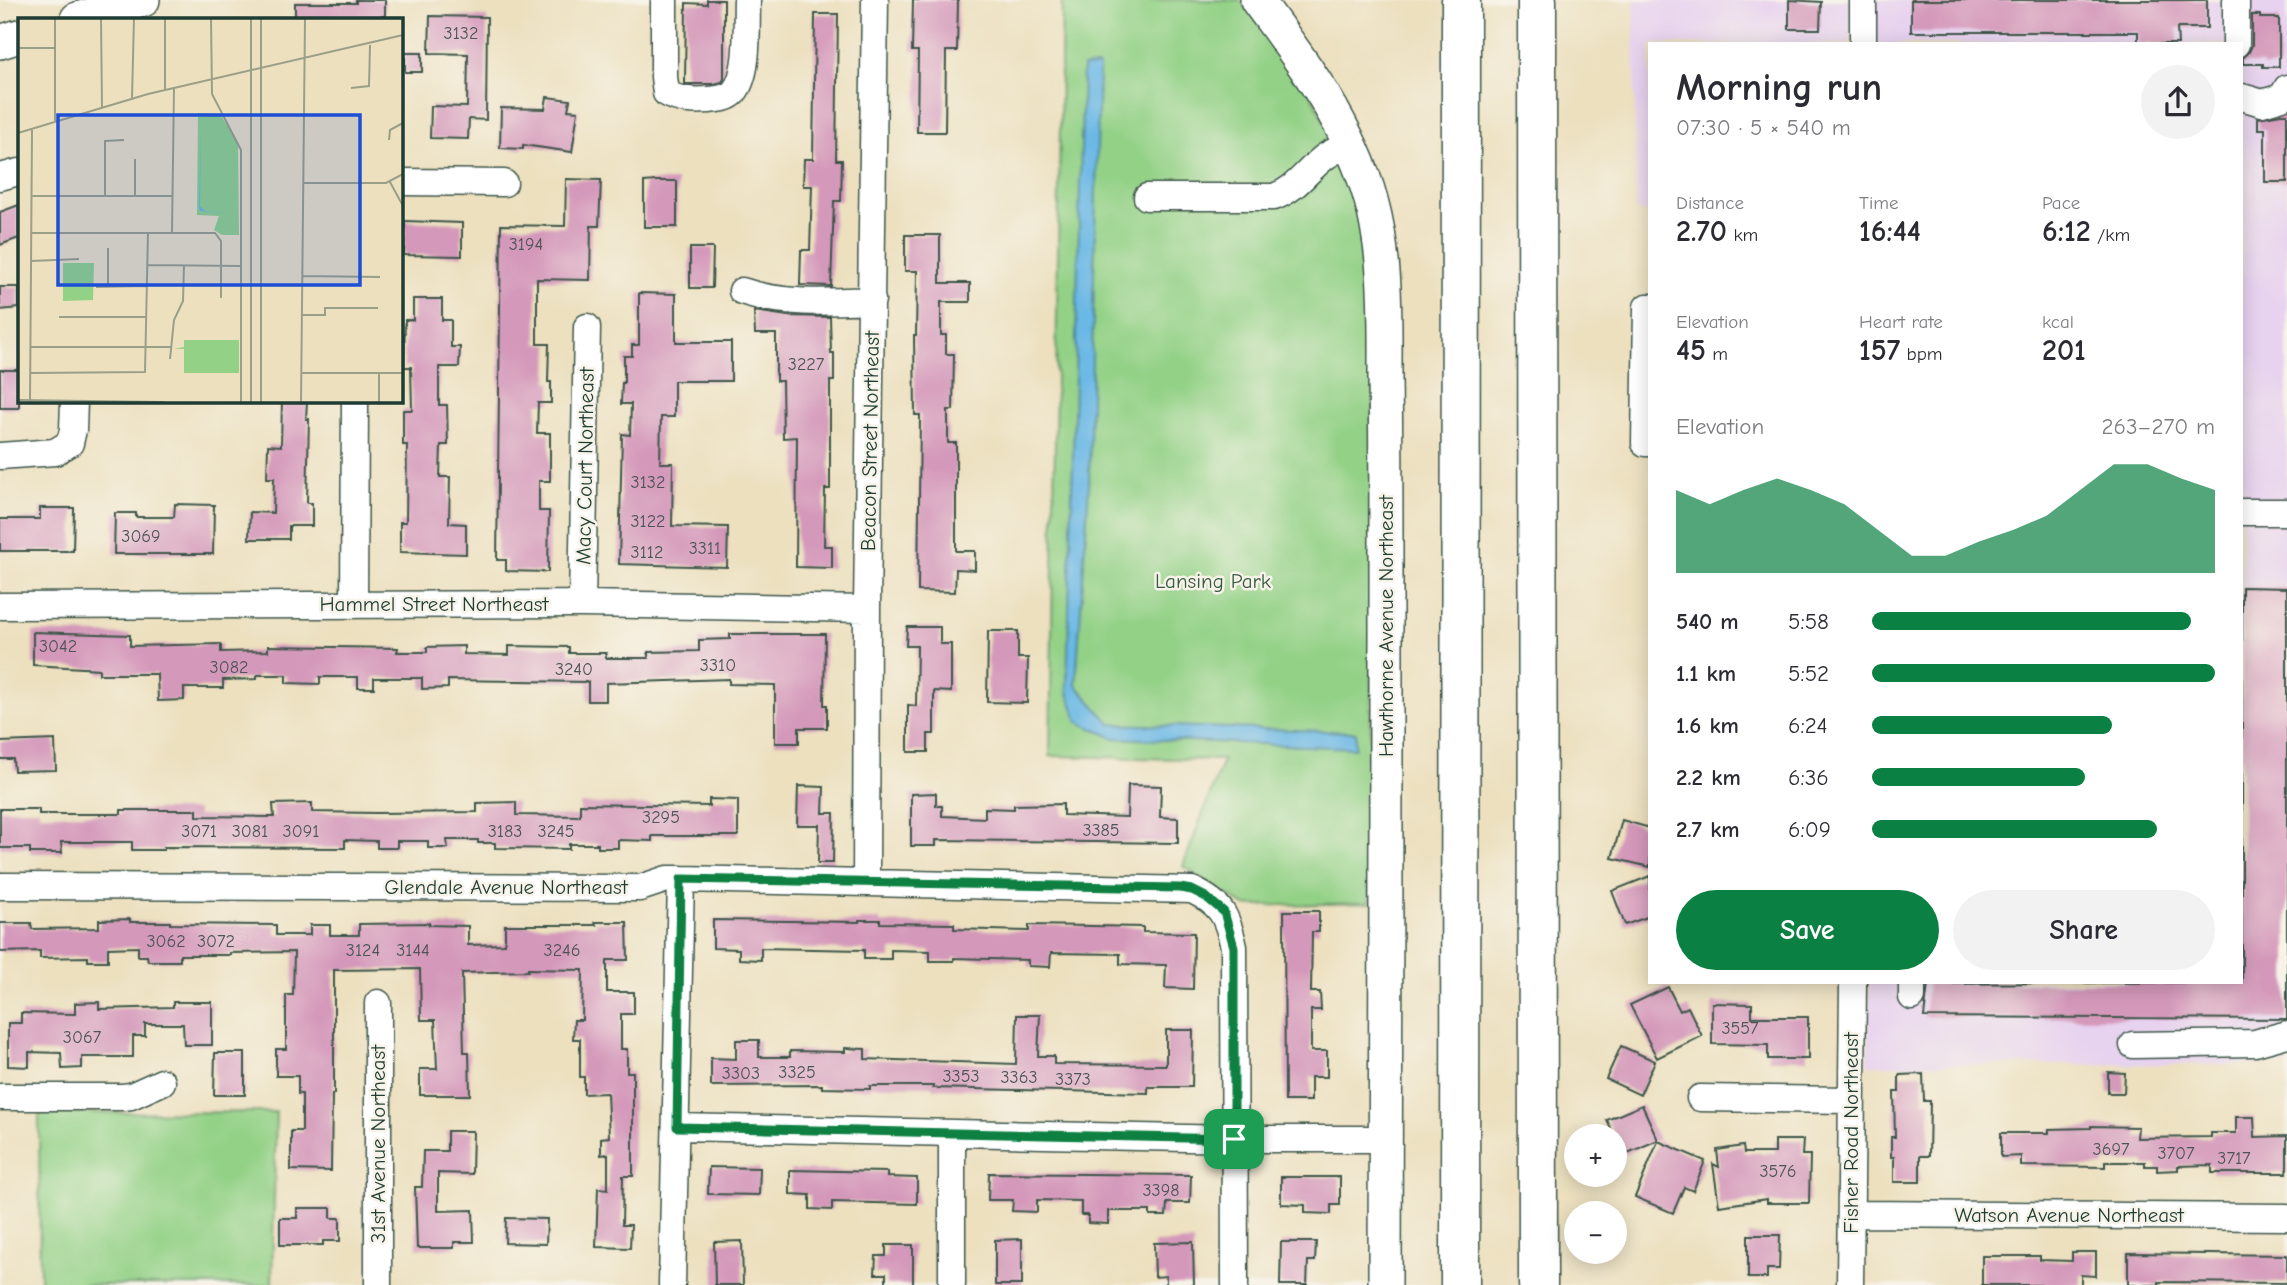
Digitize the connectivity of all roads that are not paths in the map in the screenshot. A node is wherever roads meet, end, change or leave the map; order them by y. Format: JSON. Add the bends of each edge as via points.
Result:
{"nodes":[{"id":1,"x":143,"y":0,"type":"edge"},
{"id":2,"x":664,"y":0,"type":"edge"},
{"id":3,"x":747,"y":0,"type":"edge"},
{"id":4,"x":875,"y":0,"type":"edge"},
{"id":5,"x":1256,"y":0,"type":"edge"},
{"id":6,"x":1461,"y":0,"type":"edge"},
{"id":7,"x":1536,"y":0,"type":"edge"},
{"id":8,"x":1863,"y":0,"type":"edge"},
{"id":9,"x":2236,"y":0,"type":"edge"},
{"id":10,"x":81,"y":18,"type":"edge"},
{"id":11,"x":18,"y":36,"type":"edge"},
{"id":12,"x":0,"y":42,"type":"edge"},
{"id":13,"x":1863,"y":42,"type":"edge"},
{"id":14,"x":2236,"y":42,"type":"edge"},
{"id":15,"x":2287,"y":88,"type":"edge"},
{"id":16,"x":2243,"y":97,"type":"edge"},
{"id":17,"x":1351,"y":145,"type":"junction"},
{"id":18,"x":18,"y":172,"type":"edge"},
{"id":19,"x":0,"y":177,"type":"edge"},
{"id":20,"x":402,"y":182,"type":"edge"},
{"id":21,"x":504,"y":183,"type":"dead end"},
{"id":22,"x":1147,"y":197,"type":"dead end"},
{"id":23,"x":743,"y":291,"type":"dead end"},
{"id":24,"x":872,"y":300,"type":"junction"},
{"id":25,"x":1648,"y":307,"type":"edge"},
{"id":26,"x":587,"y":327,"type":"dead end"},
{"id":27,"x":74,"y":402,"type":"edge"},
{"id":28,"x":355,"y":402,"type":"edge"},
{"id":29,"x":1648,"y":443,"type":"edge"},
{"id":30,"x":0,"y":456,"type":"edge"},
{"id":31,"x":2243,"y":512,"type":"edge"},
{"id":32,"x":2287,"y":512,"type":"edge"},
{"id":33,"x":354,"y":604,"type":"junction"},
{"id":34,"x":582,"y":604,"type":"junction"},
{"id":35,"x":0,"y":606,"type":"edge"},
{"id":36,"x":867,"y":609,"type":"junction"},
{"id":37,"x":681,"y":879,"type":"junction"},
{"id":38,"x":866,"y":882,"type":"junction"},
{"id":39,"x":0,"y":886,"type":"edge"},
{"id":40,"x":1853,"y":984,"type":"edge"},
{"id":41,"x":378,"y":1003,"type":"dead end"},
{"id":42,"x":2287,"y":1034,"type":"edge"},
{"id":43,"x":2133,"y":1045,"type":"dead end"},
{"id":44,"x":162,"y":1082,"type":"dead end"},
{"id":45,"x":0,"y":1097,"type":"edge"},
{"id":46,"x":1700,"y":1098,"type":"dead end"},
{"id":47,"x":1851,"y":1100,"type":"junction"},
{"id":48,"x":677,"y":1127,"type":"junction"},
{"id":49,"x":952,"y":1134,"type":"junction"},
{"id":50,"x":1234,"y":1139,"type":"junction"},
{"id":51,"x":1386,"y":1139,"type":"junction"},
{"id":52,"x":1851,"y":1214,"type":"junction"},
{"id":53,"x":2287,"y":1217,"type":"edge"},
{"id":54,"x":378,"y":1285,"type":"edge"},
{"id":55,"x":673,"y":1285,"type":"edge"},
{"id":56,"x":952,"y":1285,"type":"edge"},
{"id":57,"x":1235,"y":1285,"type":"edge"},
{"id":58,"x":1385,"y":1285,"type":"edge"},
{"id":59,"x":1460,"y":1285,"type":"edge"},
{"id":60,"x":1538,"y":1285,"type":"edge"},
{"id":61,"x":1850,"y":1285,"type":"edge"}],
"edges":[{"from":1,"to":10,"type":"main road"},
{"from":2,"to":3,"type":"street","via":[[666,93],[692,102],[723,99],[739,84]]},
{"from":4,"to":24,"type":"street","name":"Beacon Street Northeast"},
{"from":5,"to":17,"type":"main road","name":"Hawthorne Avenue Northeast","via":[[1321,90]]},
{"from":6,"to":59,"type":"highway"},
{"from":7,"to":60,"type":"highway"},
{"from":8,"to":13,"type":"street"},
{"from":9,"to":14,"type":"street"},
{"from":11,"to":12,"type":"main road"},
{"from":15,"to":16,"type":"street","via":[[2282,97],[2262,103]]},
{"from":17,"to":22,"type":"street","via":[[1324,158],[1300,182],[1274,197]]},
{"from":17,"to":51,"type":"main road","name":"Hawthorne Avenue Northeast","via":[[1378,228],[1386,339]]},
{"from":18,"to":19,"type":"street"},
{"from":20,"to":21,"type":"street"},
{"from":23,"to":24,"type":"street","via":[[759,297]]},
{"from":24,"to":36,"type":"street","name":"Beacon Street Northeast"},
{"from":25,"to":29,"type":"street"},
{"from":26,"to":34,"type":"street","name":"Macy Court Northeast"},
{"from":27,"to":30,"type":"street","via":[[70,443],[55,453]]},
{"from":28,"to":33,"type":"street"},
{"from":31,"to":32,"type":"street"},
{"from":33,"to":34,"type":"street","name":"Hammel Street Northeast"},
{"from":33,"to":35,"type":"street","name":"Hammel Street Northeast"},
{"from":34,"to":36,"type":"street","name":"Hammel Street Northeast"},
{"from":36,"to":38,"type":"street","name":"Beacon Street Northeast"},
{"from":37,"to":38,"type":"street","name":"Glendale Avenue Northeast"},
{"from":37,"to":39,"type":"street","name":"Glendale Avenue Northeast","via":[[640,888]]},
{"from":37,"to":48,"type":"street"},
{"from":38,"to":50,"type":"street","name":"Glendale Avenue Northeast","via":[[1180,888],[1203,895],[1224,912],[1234,947]]},
{"from":40,"to":47,"type":"street","name":"Fisher Road Northeast"},
{"from":41,"to":54,"type":"street","name":"31st Avenue Northeast"},
{"from":42,"to":43,"type":"street","via":[[2255,1044]]},
{"from":44,"to":45,"type":"street","via":[[123,1097]]},
{"from":46,"to":47,"type":"street"},
{"from":47,"to":52,"type":"street","name":"Fisher Road Northeast"},
{"from":48,"to":49,"type":"street"},
{"from":48,"to":55,"type":"street"},
{"from":49,"to":50,"type":"street"},
{"from":49,"to":56,"type":"street"},
{"from":50,"to":51,"type":"street"},
{"from":50,"to":57,"type":"street"},
{"from":51,"to":58,"type":"main road","name":"Hawthorne Avenue Northeast"},
{"from":52,"to":53,"type":"street","name":"Watson Avenue Northeast"},
{"from":52,"to":61,"type":"street","name":"Fisher Road Northeast"}]}
